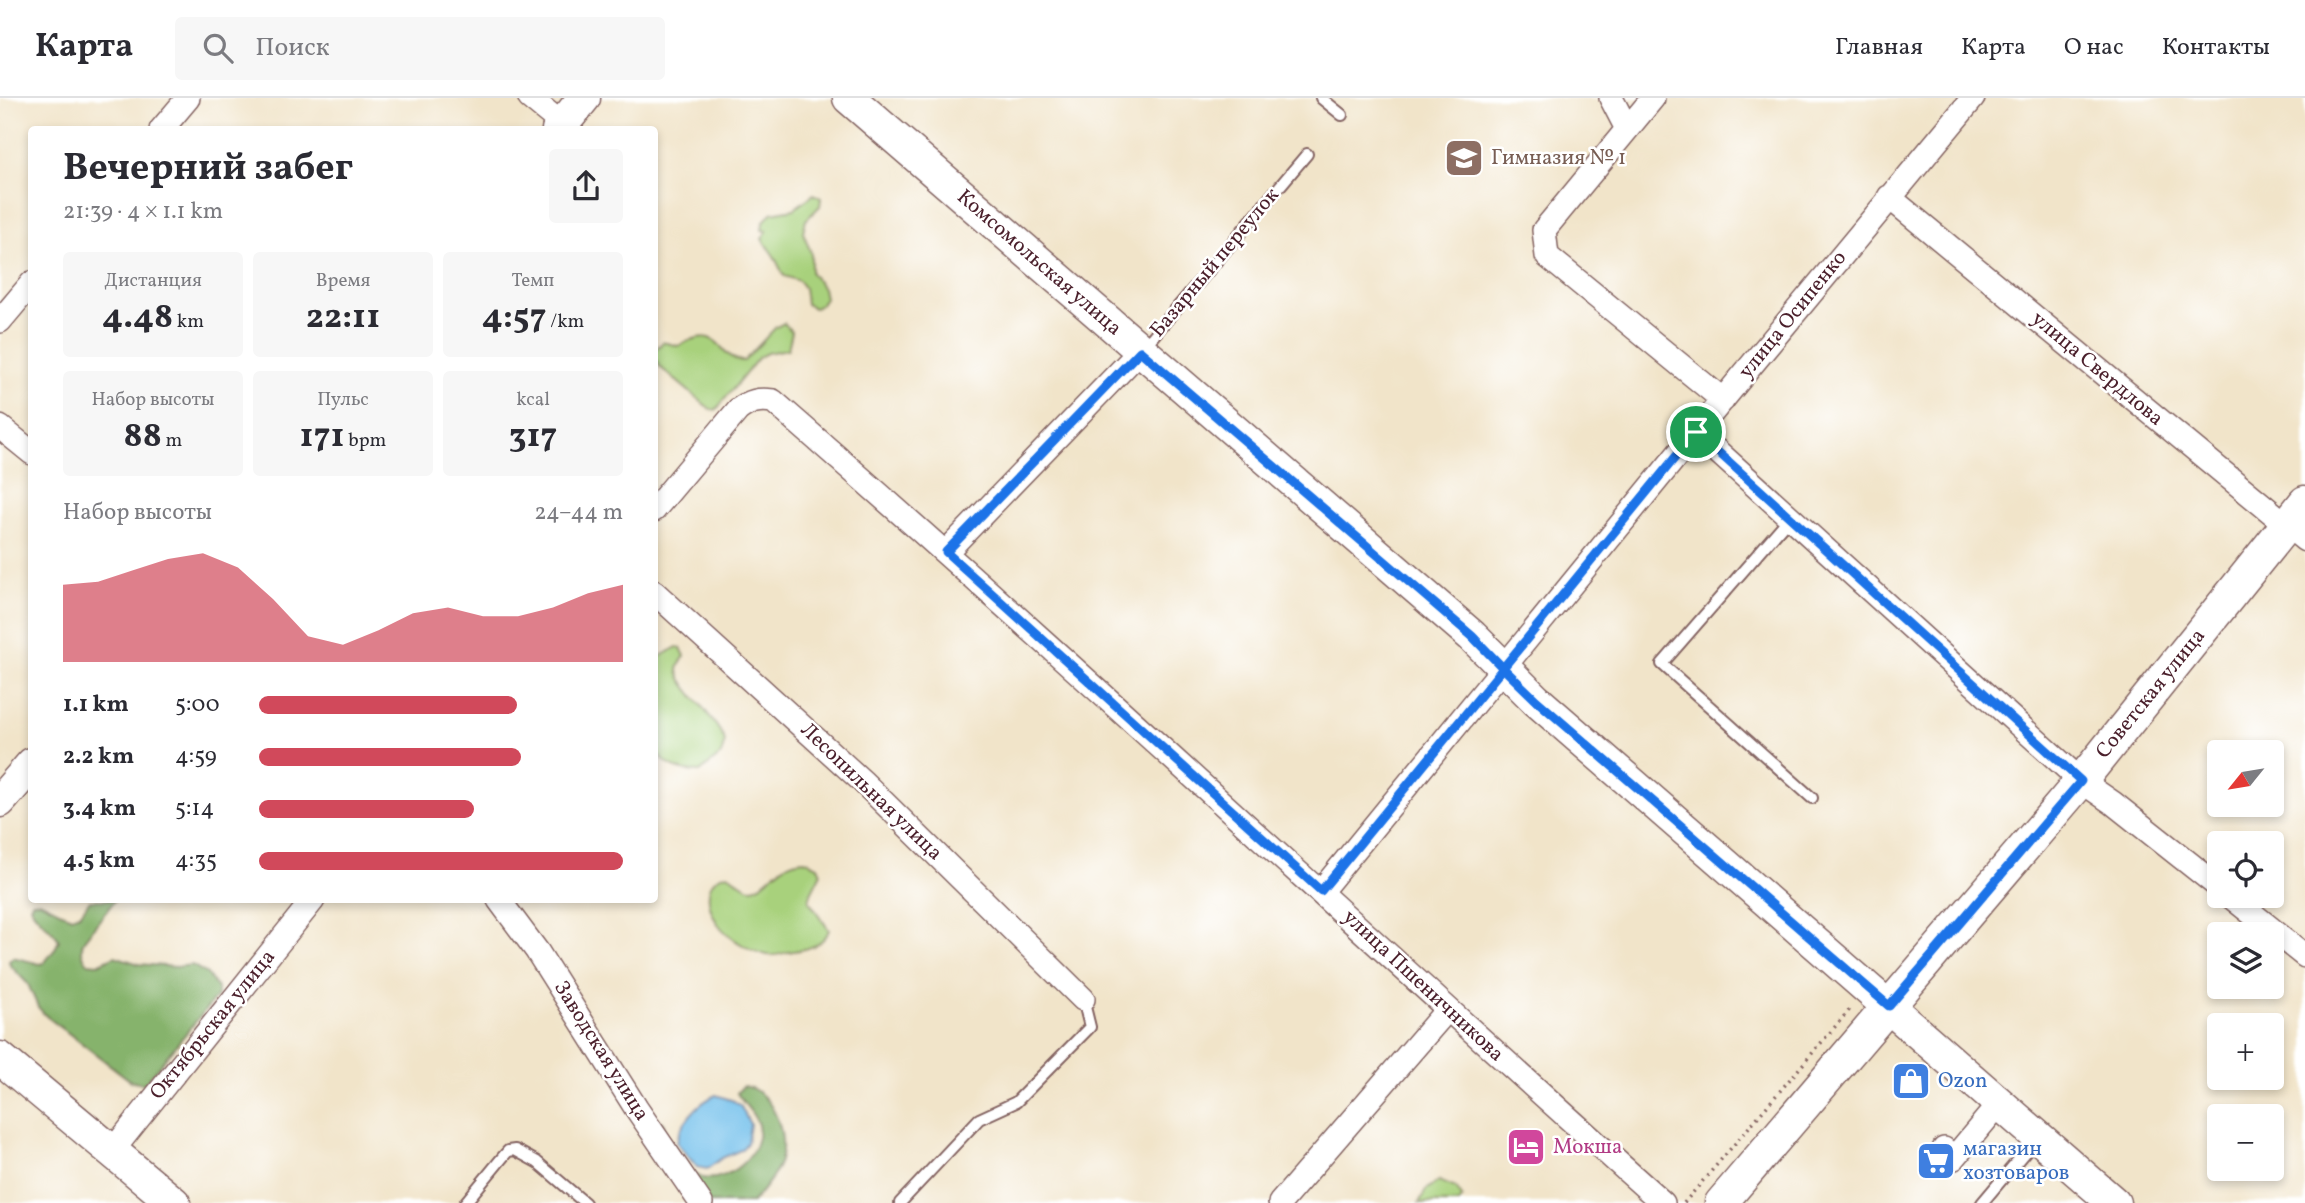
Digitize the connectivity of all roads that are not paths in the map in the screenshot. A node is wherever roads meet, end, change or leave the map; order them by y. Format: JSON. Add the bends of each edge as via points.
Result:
{"nodes":[{"id":1,"x":188,"y":98,"type":"edge"},
{"id":2,"x":530,"y":98,"type":"edge"},
{"id":3,"x":584,"y":98,"type":"edge"},
{"id":4,"x":849,"y":98,"type":"edge"},
{"id":5,"x":1321,"y":98,"type":"edge"},
{"id":6,"x":1611,"y":98,"type":"edge"},
{"id":7,"x":1653,"y":98,"type":"edge"},
{"id":8,"x":1973,"y":98,"type":"edge"},
{"id":9,"x":1342,"y":115,"type":"dead end"},
{"id":10,"x":165,"y":126,"type":"edge"},
{"id":11,"x":559,"y":126,"type":"edge"},
{"id":12,"x":561,"y":126,"type":"edge"},
{"id":13,"x":1627,"y":129,"type":"junction"},
{"id":14,"x":1307,"y":154,"type":"dead end"},
{"id":15,"x":1889,"y":197,"type":"junction"},
{"id":16,"x":28,"y":289,"type":"edge"},
{"id":17,"x":0,"y":321,"type":"edge"},
{"id":18,"x":1140,"y":351,"type":"junction"},
{"id":19,"x":1723,"y":400,"type":"junction"},
{"id":20,"x":0,"y":427,"type":"edge"},
{"id":21,"x":1696,"y":432,"type":"junction"},
{"id":22,"x":28,"y":450,"type":"edge"},
{"id":23,"x":658,"y":505,"type":"edge"},
{"id":24,"x":1790,"y":517,"type":"junction"},
{"id":25,"x":2299,"y":522,"type":"edge"},
{"id":26,"x":946,"y":552,"type":"junction"},
{"id":27,"x":658,"y":596,"type":"edge"},
{"id":28,"x":1503,"y":668,"type":"junction"},
{"id":29,"x":28,"y":769,"type":"edge"},
{"id":30,"x":2081,"y":781,"type":"junction"},
{"id":31,"x":1812,"y":798,"type":"dead end"},
{"id":32,"x":0,"y":801,"type":"edge"},
{"id":33,"x":2207,"y":877,"type":"edge"},
{"id":34,"x":1321,"y":891,"type":"junction"},
{"id":35,"x":311,"y":903,"type":"edge"},
{"id":36,"x":501,"y":903,"type":"edge"},
{"id":37,"x":2245,"y":908,"type":"edge"},
{"id":38,"x":2305,"y":956,"type":"edge"},
{"id":39,"x":1879,"y":997,"type":"junction"},
{"id":40,"x":1083,"y":999,"type":"joint"},
{"id":41,"x":1447,"y":1010,"type":"junction"},
{"id":42,"x":0,"y":1058,"type":"edge"},
{"id":43,"x":1999,"y":1104,"type":"junction"},
{"id":44,"x":2037,"y":1138,"type":"junction"},
{"id":45,"x":113,"y":1150,"type":"junction"},
{"id":46,"x":1942,"y":1154,"type":"dead end"},
{"id":47,"x":174,"y":1203,"type":"edge"},
{"id":48,"x":465,"y":1203,"type":"edge"},
{"id":49,"x":584,"y":1203,"type":"edge"},
{"id":50,"x":701,"y":1203,"type":"edge"},
{"id":51,"x":900,"y":1203,"type":"edge"},
{"id":52,"x":1280,"y":1203,"type":"edge"},
{"id":53,"x":1663,"y":1203,"type":"edge"},
{"id":54,"x":1721,"y":1203,"type":"edge"},
{"id":55,"x":1982,"y":1203,"type":"edge"},
{"id":56,"x":2113,"y":1203,"type":"edge"}],
"edges":[{"from":1,"to":10,"type":"street"},
{"from":2,"to":11,"type":"street"},
{"from":3,"to":12,"type":"street"},
{"from":4,"to":18,"type":"street","name":"Комсомольская улица"},
{"from":5,"to":9,"type":"lane"},
{"from":6,"to":13,"type":"street"},
{"from":7,"to":13,"type":"street"},
{"from":8,"to":15,"type":"street","name":"улица Осипенко"},
{"from":13,"to":19,"type":"street","via":[[1544,230],[1547,256]]},
{"from":14,"to":18,"type":"lane","name":"Базарный переулок"},
{"from":15,"to":19,"type":"street","name":"улица Осипенко"},
{"from":15,"to":25,"type":"street","name":"улица Свердлова"},
{"from":16,"to":17,"type":"street"},
{"from":18,"to":26,"type":"street","name":"Базарный переулок"},
{"from":18,"to":28,"type":"street","name":"Комсомольская улица","via":[[1472,636]]},
{"from":19,"to":21,"type":"street","name":"улица Осипенко"},
{"from":20,"to":22,"type":"street"},
{"from":21,"to":24,"type":"street"},
{"from":21,"to":28,"type":"street","name":"улица Осипенко"},
{"from":23,"to":26,"type":"street","name":"улица Пшеничникова","via":[[738,410],[748,403],[773,401]]},
{"from":24,"to":30,"type":"street"},
{"from":24,"to":31,"type":"lane","via":[[1661,664]]},
{"from":25,"to":30,"type":"street","name":"Советская улица"},
{"from":26,"to":34,"type":"street","name":"улица Пшеничникова"},
{"from":27,"to":40,"type":"street","name":"Лесопильная улица","via":[[862,781]]},
{"from":28,"to":34,"type":"street","name":"улица Осипенко"},
{"from":28,"to":39,"type":"street","name":"Комсомольская улица"},
{"from":29,"to":32,"type":"street"},
{"from":30,"to":33,"type":"street"},
{"from":30,"to":39,"type":"street","name":"Советская улица"},
{"from":34,"to":41,"type":"street","name":"улица Пшеничникова"},
{"from":35,"to":45,"type":"street","name":"Октябрьская улица"},
{"from":36,"to":50,"type":"street","name":"Заводская улица","via":[[545,962]]},
{"from":37,"to":38,"type":"street"},
{"from":39,"to":43,"type":"street","name":"Комсомольская улица"},
{"from":39,"to":54,"type":"street","name":"Советская улица"},
{"from":40,"to":51,"type":"lane","via":[[1090,1027],[1016,1102],[979,1119]]},
{"from":41,"to":52,"type":"street"},
{"from":41,"to":53,"type":"street","name":"улица Пшеничникова"},
{"from":42,"to":45,"type":"street"},
{"from":43,"to":44,"type":"street","name":"Комсомольская улица"},
{"from":43,"to":46,"type":"street","via":[[1954,1158],[1944,1149]]},
{"from":44,"to":55,"type":"lane"},
{"from":44,"to":56,"type":"street","name":"Комсомольская улица"},
{"from":45,"to":47,"type":"street"},
{"from":48,"to":49,"type":"lane","via":[[502,1157],[515,1150]]}]}
